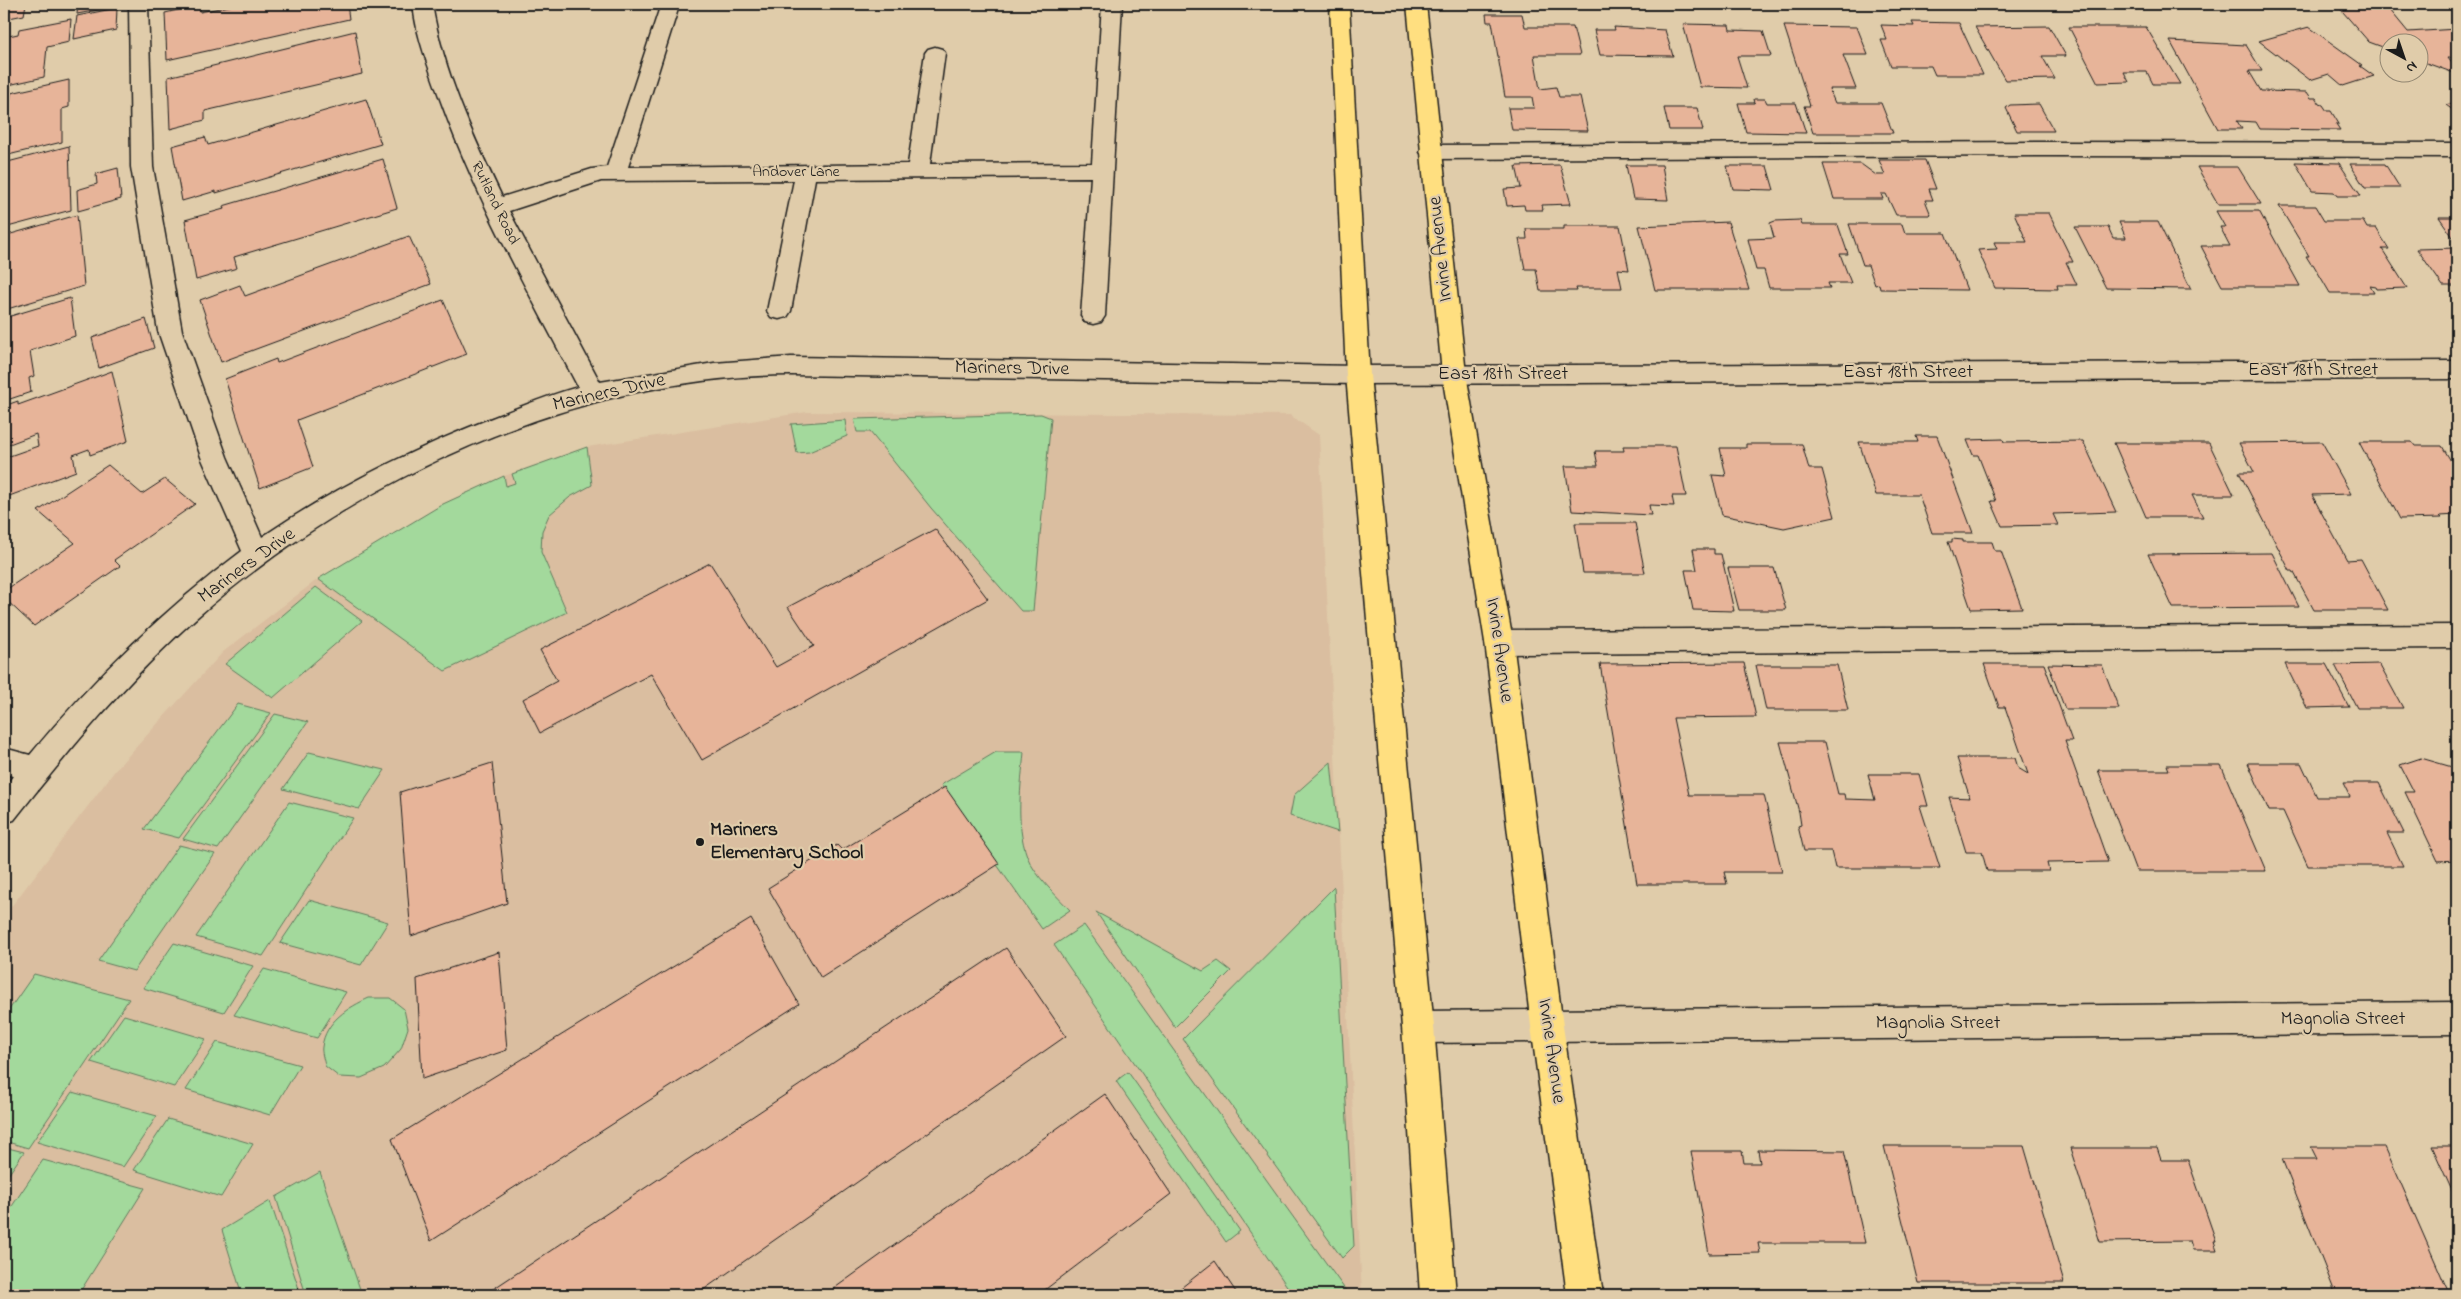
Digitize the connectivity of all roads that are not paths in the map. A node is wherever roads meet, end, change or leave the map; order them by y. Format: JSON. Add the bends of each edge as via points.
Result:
{"nodes":[{"id":1,"x":138,"y":4,"type":"edge"},
{"id":2,"x":422,"y":4,"type":"edge"},
{"id":3,"x":1112,"y":4,"type":"edge"},
{"id":4,"x":1339,"y":4,"type":"edge"},
{"id":5,"x":1416,"y":4,"type":"edge"},
{"id":6,"x":669,"y":6,"type":"dead end"},
{"id":7,"x":935,"y":53,"type":"dead end"},
{"id":8,"x":2457,"y":150,"type":"edge"},
{"id":9,"x":1431,"y":152,"type":"junction"},
{"id":10,"x":1100,"y":170,"type":"junction"},
{"id":11,"x":918,"y":171,"type":"junction"},
{"id":12,"x":806,"y":172,"type":"junction"},
{"id":13,"x":615,"y":174,"type":"junction"},
{"id":14,"x":496,"y":207,"type":"junction"},
{"id":15,"x":779,"y":311,"type":"dead end"},
{"id":16,"x":1093,"y":316,"type":"dead end"},
{"id":17,"x":2457,"y":370,"type":"edge"},
{"id":18,"x":1454,"y":374,"type":"junction"},
{"id":19,"x":1358,"y":375,"type":"junction"},
{"id":20,"x":593,"y":392,"type":"junction"},
{"id":21,"x":257,"y":555,"type":"junction"},
{"id":22,"x":2457,"y":636,"type":"edge"},
{"id":23,"x":1499,"y":642,"type":"junction"},
{"id":24,"x":4,"y":761,"type":"edge"},
{"id":25,"x":36,"y":770,"type":"junction"},
{"id":26,"x":4,"y":810,"type":"edge"},
{"id":27,"x":2457,"y":1018,"type":"edge"},
{"id":28,"x":1547,"y":1026,"type":"junction"},
{"id":29,"x":1418,"y":1027,"type":"junction"},
{"id":30,"x":1438,"y":1295,"type":"edge"},
{"id":31,"x":1585,"y":1295,"type":"edge"}],
"edges":[{"from":1,"to":21,"type":"street","via":[[142,167],[170,331],[214,457]]},
{"from":2,"to":14,"type":"street","name":"Rutland Road","via":[[426,30],[458,124]]},
{"from":3,"to":10,"type":"street"},
{"from":4,"to":19,"type":"main road"},
{"from":5,"to":9,"type":"main road","name":"Irvine Avenue"},
{"from":6,"to":13,"type":"street"},
{"from":7,"to":11,"type":"street"},
{"from":8,"to":9,"type":"street"},
{"from":9,"to":18,"type":"main road","name":"Irvine Avenue"},
{"from":10,"to":11,"type":"street","name":"Andover Lane"},
{"from":10,"to":16,"type":"street"},
{"from":11,"to":12,"type":"street","name":"Andover Lane"},
{"from":12,"to":13,"type":"street","name":"Andover Lane"},
{"from":12,"to":15,"type":"street"},
{"from":13,"to":14,"type":"street","name":"Andover Lane","via":[[600,174]]},
{"from":14,"to":20,"type":"street","name":"Rutland Road"},
{"from":17,"to":18,"type":"street","name":"East 18th Street"},
{"from":18,"to":19,"type":"street","name":"East 18th Street"},
{"from":18,"to":23,"type":"main road","name":"Irvine Avenue"},
{"from":19,"to":20,"type":"street","name":"Mariners Drive","via":[[756,367]]},
{"from":19,"to":29,"type":"main road"},
{"from":20,"to":21,"type":"street","name":"Mariners Drive","via":[[536,410],[431,452],[384,476]]},
{"from":21,"to":25,"type":"street","name":"Mariners Drive","via":[[184,612],[131,664]]},
{"from":22,"to":23,"type":"street"},
{"from":23,"to":28,"type":"main road","name":"Irvine Avenue"},
{"from":24,"to":25,"type":"street"},
{"from":25,"to":26,"type":"street","name":"Mariners Drive"},
{"from":27,"to":28,"type":"street","name":"Magnolia Street"},
{"from":28,"to":29,"type":"street","name":"Magnolia Street"},
{"from":28,"to":31,"type":"main road","name":"Irvine Avenue"},
{"from":29,"to":30,"type":"main road"}]}
